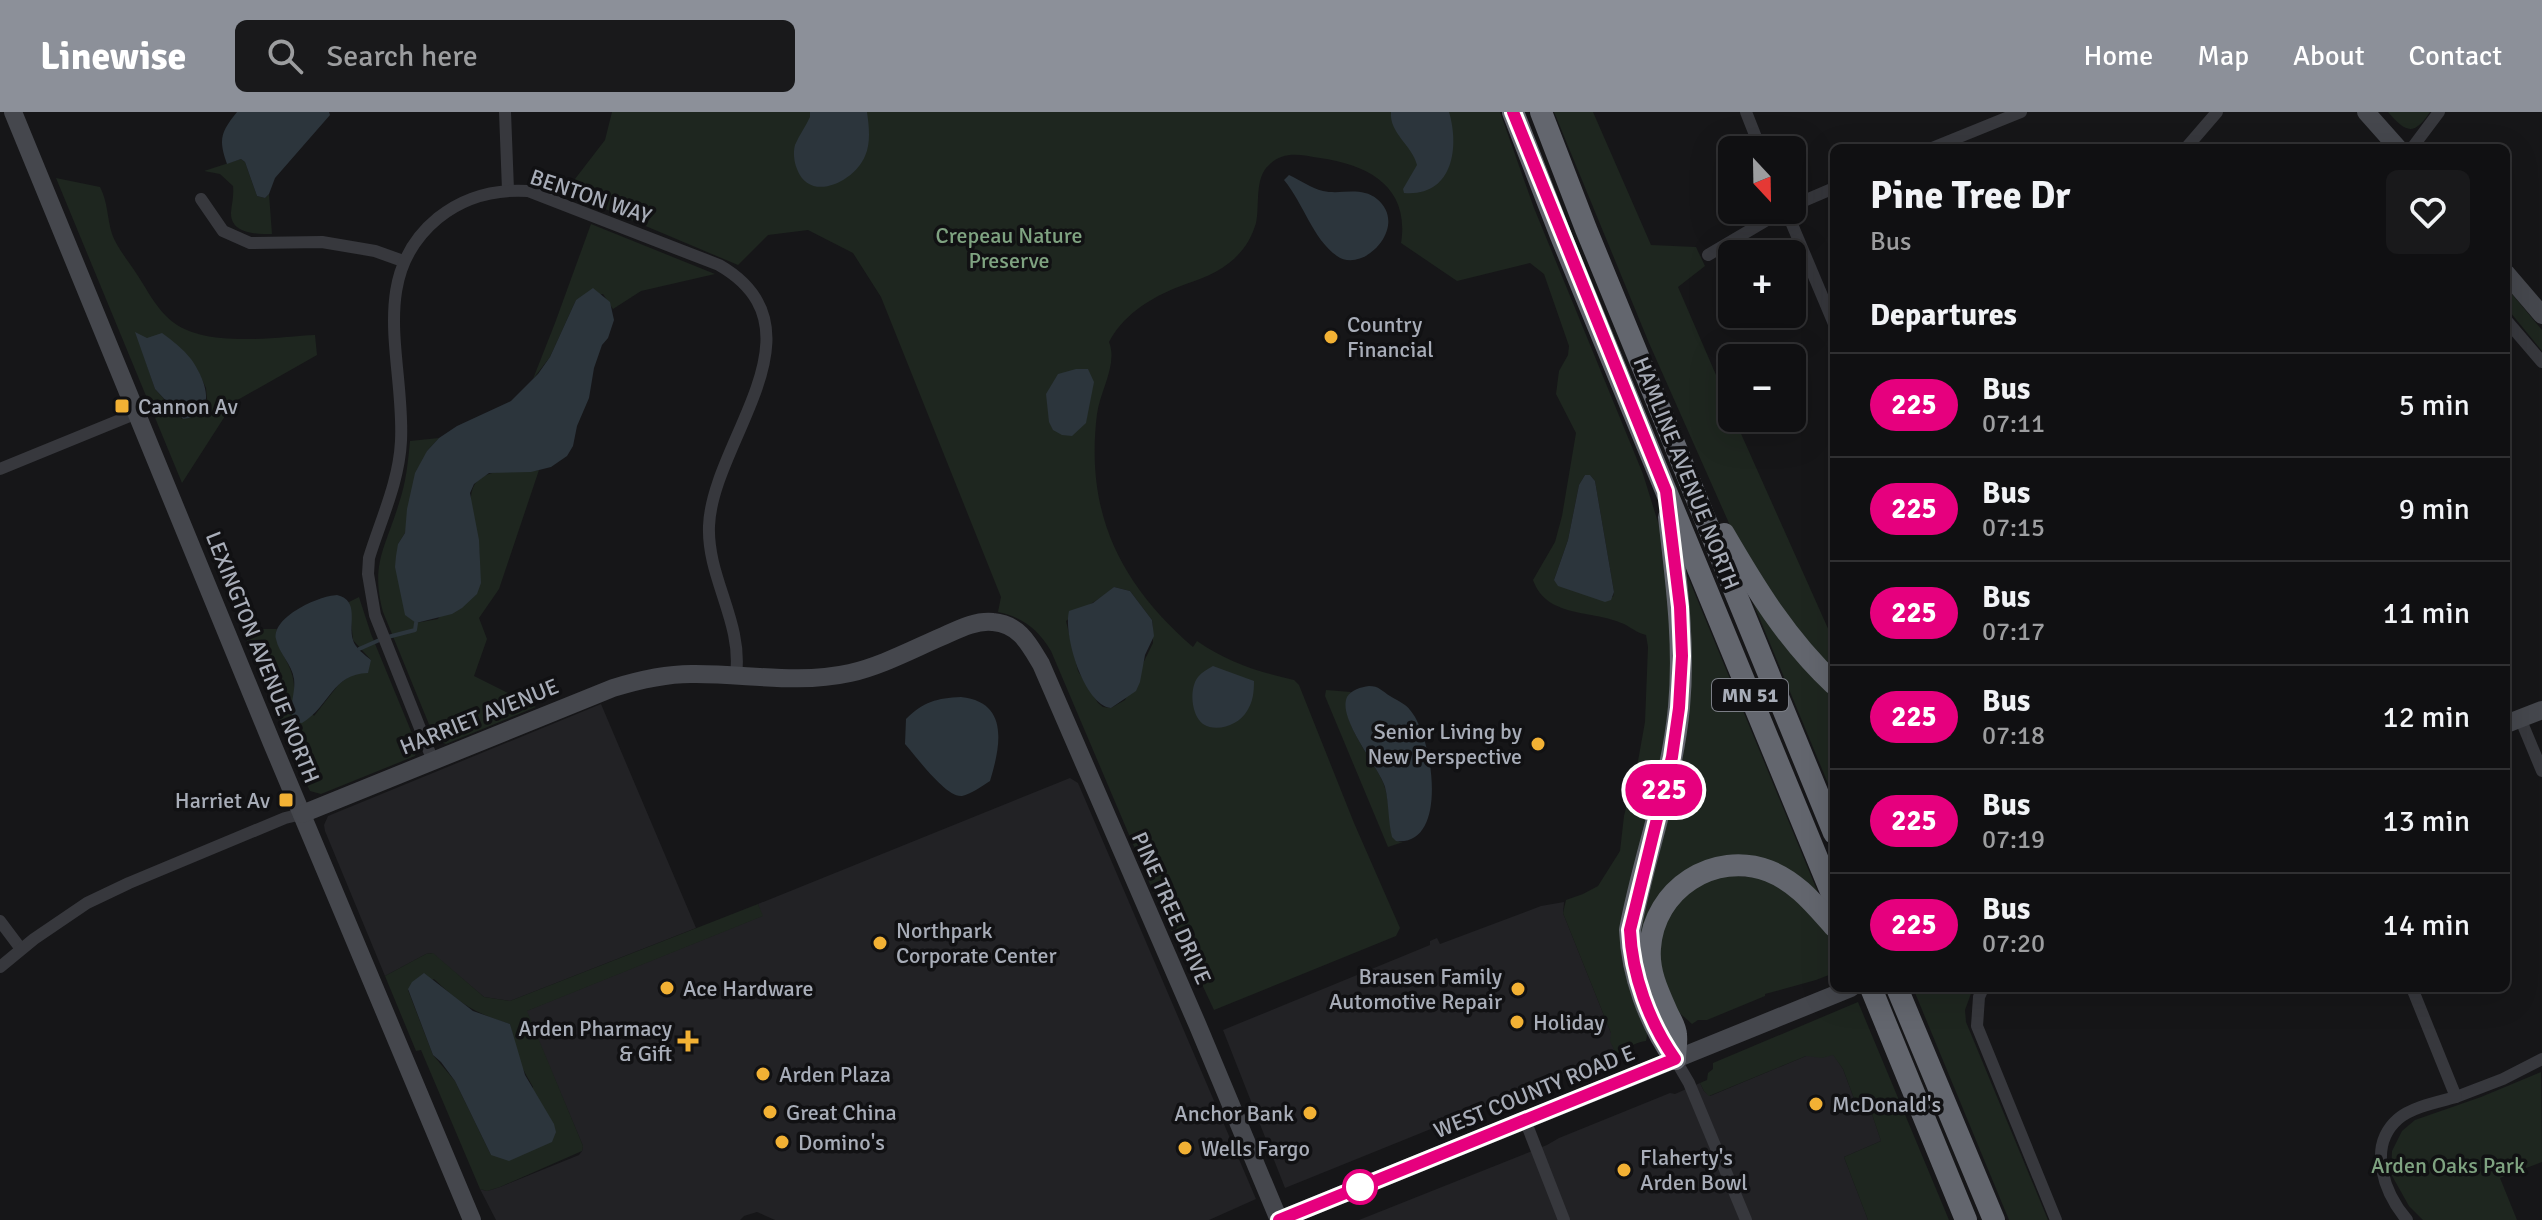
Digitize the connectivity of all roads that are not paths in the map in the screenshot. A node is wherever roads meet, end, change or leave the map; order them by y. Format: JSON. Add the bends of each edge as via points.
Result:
{"nodes":[{"id":1,"x":13,"y":112,"type":"edge"},
{"id":2,"x":505,"y":112,"type":"edge"},
{"id":3,"x":1513,"y":112,"type":"edge"},
{"id":4,"x":1541,"y":112,"type":"edge"},
{"id":5,"x":1746,"y":112,"type":"edge"},
{"id":6,"x":2021,"y":112,"type":"edge"},
{"id":7,"x":2217,"y":112,"type":"edge"},
{"id":8,"x":2366,"y":112,"type":"edge"},
{"id":9,"x":2439,"y":112,"type":"edge"},
{"id":10,"x":1755,"y":136,"type":"edge"},
{"id":11,"x":1942,"y":144,"type":"edge"},
{"id":12,"x":2189,"y":144,"type":"edge"},
{"id":13,"x":2394,"y":144,"type":"edge"},
{"id":14,"x":2415,"y":144,"type":"edge"},
{"id":15,"x":508,"y":190,"type":"junction"},
{"id":16,"x":1830,"y":190,"type":"edge"},
{"id":17,"x":201,"y":199,"type":"dead end"},
{"id":18,"x":1806,"y":200,"type":"edge"},
{"id":19,"x":1761,"y":224,"type":"edge"},
{"id":20,"x":1791,"y":224,"type":"edge"},
{"id":21,"x":1708,"y":255,"type":"dead end"},
{"id":22,"x":403,"y":261,"type":"junction"},
{"id":23,"x":2510,"y":278,"type":"edge"},
{"id":24,"x":1830,"y":315,"type":"edge"},
{"id":25,"x":2542,"y":315,"type":"edge"},
{"id":26,"x":2510,"y":325,"type":"edge"},
{"id":27,"x":2542,"y":362,"type":"edge"},
{"id":28,"x":137,"y":413,"type":"junction"},
{"id":29,"x":1679,"y":454,"type":"junction"},
{"id":30,"x":0,"y":469,"type":"edge"},
{"id":31,"x":1666,"y":491,"type":"junction"},
{"id":32,"x":1007,"y":625,"type":"joint"},
{"id":33,"x":736,"y":675,"type":"junction"},
{"id":34,"x":1830,"y":680,"type":"edge"},
{"id":35,"x":2542,"y":710,"type":"edge"},
{"id":36,"x":2513,"y":721,"type":"edge"},
{"id":37,"x":433,"y":761,"type":"junction"},
{"id":38,"x":2542,"y":771,"type":"edge"},
{"id":39,"x":302,"y":814,"type":"junction"},
{"id":40,"x":1830,"y":823,"type":"edge"},
{"id":41,"x":1830,"y":889,"type":"edge"},
{"id":42,"x":0,"y":921,"type":"edge"},
{"id":43,"x":1830,"y":922,"type":"edge"},
{"id":44,"x":21,"y":949,"type":"junction"},
{"id":45,"x":0,"y":967,"type":"edge"},
{"id":46,"x":1841,"y":992,"type":"edge"},
{"id":47,"x":1873,"y":992,"type":"edge"},
{"id":48,"x":1899,"y":992,"type":"edge"},
{"id":49,"x":1981,"y":992,"type":"edge"},
{"id":50,"x":2414,"y":992,"type":"edge"},
{"id":51,"x":1675,"y":1059,"type":"junction"},
{"id":52,"x":2542,"y":1059,"type":"edge"},
{"id":53,"x":2456,"y":1097,"type":"junction"},
{"id":54,"x":1525,"y":1120,"type":"junction"},
{"id":55,"x":472,"y":1220,"type":"edge"},
{"id":56,"x":1279,"y":1220,"type":"edge"},
{"id":57,"x":1564,"y":1220,"type":"edge"},
{"id":58,"x":1746,"y":1220,"type":"edge"},
{"id":59,"x":1966,"y":1220,"type":"edge"},
{"id":60,"x":1994,"y":1220,"type":"edge"},
{"id":61,"x":2056,"y":1220,"type":"edge"},
{"id":62,"x":2407,"y":1220,"type":"edge"}],
"edges":[{"from":1,"to":28,"type":"street","name":"LEXINGTON AVENUE NORTH"},
{"from":2,"to":15,"type":"street"},
{"from":3,"to":31,"type":"highway","name":"HAMLINE AVENUE NORTH","number":"MN 51"},
{"from":4,"to":29,"type":"highway","name":"HAMLINE AVENUE NORTH","number":"MN 51"},
{"from":5,"to":10,"type":"street"},
{"from":6,"to":11,"type":"street"},
{"from":7,"to":12,"type":"street"},
{"from":8,"to":13,"type":"street"},
{"from":9,"to":14,"type":"street"},
{"from":15,"to":22,"type":"street","name":"BENTON WAY","via":[[460,202],[431,224]]},
{"from":15,"to":33,"type":"street","name":"BENTON WAY","via":[[528,191],[719,265],[743,284],[760,309],[767,355],[721,472],[709,525],[713,569],[735,631]]},
{"from":16,"to":18,"type":"street"},
{"from":17,"to":22,"type":"street","via":[[223,231],[250,243],[322,242]]},
{"from":19,"to":21,"type":"street"},
{"from":20,"to":24,"type":"street"},
{"from":22,"to":37,"type":"street","name":"BENTON WAY","via":[[394,311],[399,466],[368,574],[375,615]]},
{"from":23,"to":25,"type":"street"},
{"from":26,"to":27,"type":"street"},
{"from":28,"to":30,"type":"street"},
{"from":28,"to":39,"type":"street","name":"LEXINGTON AVENUE NORTH"},
{"from":29,"to":34,"type":"highway","via":[[1777,621]]},
{"from":29,"to":40,"type":"highway","name":"HAMLINE AVENUE NORTH","number":"MN 51"},
{"from":31,"to":41,"type":"highway","name":"HAMLINE AVENUE NORTH","number":"MN 51"},
{"from":31,"to":51,"type":"highway","via":[[1680,607],[1679,708],[1630,930],[1644,997],[1660,1038]]},
{"from":32,"to":33,"type":"street","name":"HARRIET AVENUE","via":[[976,623],[880,664],[824,678]]},
{"from":32,"to":56,"type":"street","name":"PINE TREE DRIVE","via":[[1025,637],[1041,664]]},
{"from":33,"to":37,"type":"street","name":"HARRIET AVENUE","via":[[640,680]]},
{"from":35,"to":36,"type":"street"},
{"from":36,"to":38,"type":"street"},
{"from":37,"to":39,"type":"street","name":"HARRIET AVENUE"},
{"from":39,"to":44,"type":"street","name":"HARRIET AVENUE","via":[[115,889]]},
{"from":39,"to":55,"type":"street","name":"LEXINGTON AVENUE NORTH"},
{"from":42,"to":44,"type":"street"},
{"from":43,"to":51,"type":"highway","via":[[1797,887],[1768,871],[1717,867],[1683,883],[1663,905],[1649,948],[1654,980],[1676,1032]]},
{"from":44,"to":45,"type":"street","name":"HARRIET AVENUE"},
{"from":46,"to":51,"type":"street","name":"WEST COUNTY ROAD E"},
{"from":47,"to":59,"type":"highway"},
{"from":48,"to":60,"type":"highway"},
{"from":49,"to":61,"type":"street","via":[[1977,1026]]},
{"from":50,"to":53,"type":"street"},
{"from":51,"to":54,"type":"street","name":"WEST COUNTY ROAD E"},
{"from":51,"to":58,"type":"street"},
{"from":52,"to":53,"type":"street"},
{"from":53,"to":62,"type":"street","via":[[2399,1118],[2382,1148],[2385,1185]]},
{"from":54,"to":56,"type":"street","name":"WEST COUNTY ROAD E"},
{"from":54,"to":57,"type":"street"}]}
